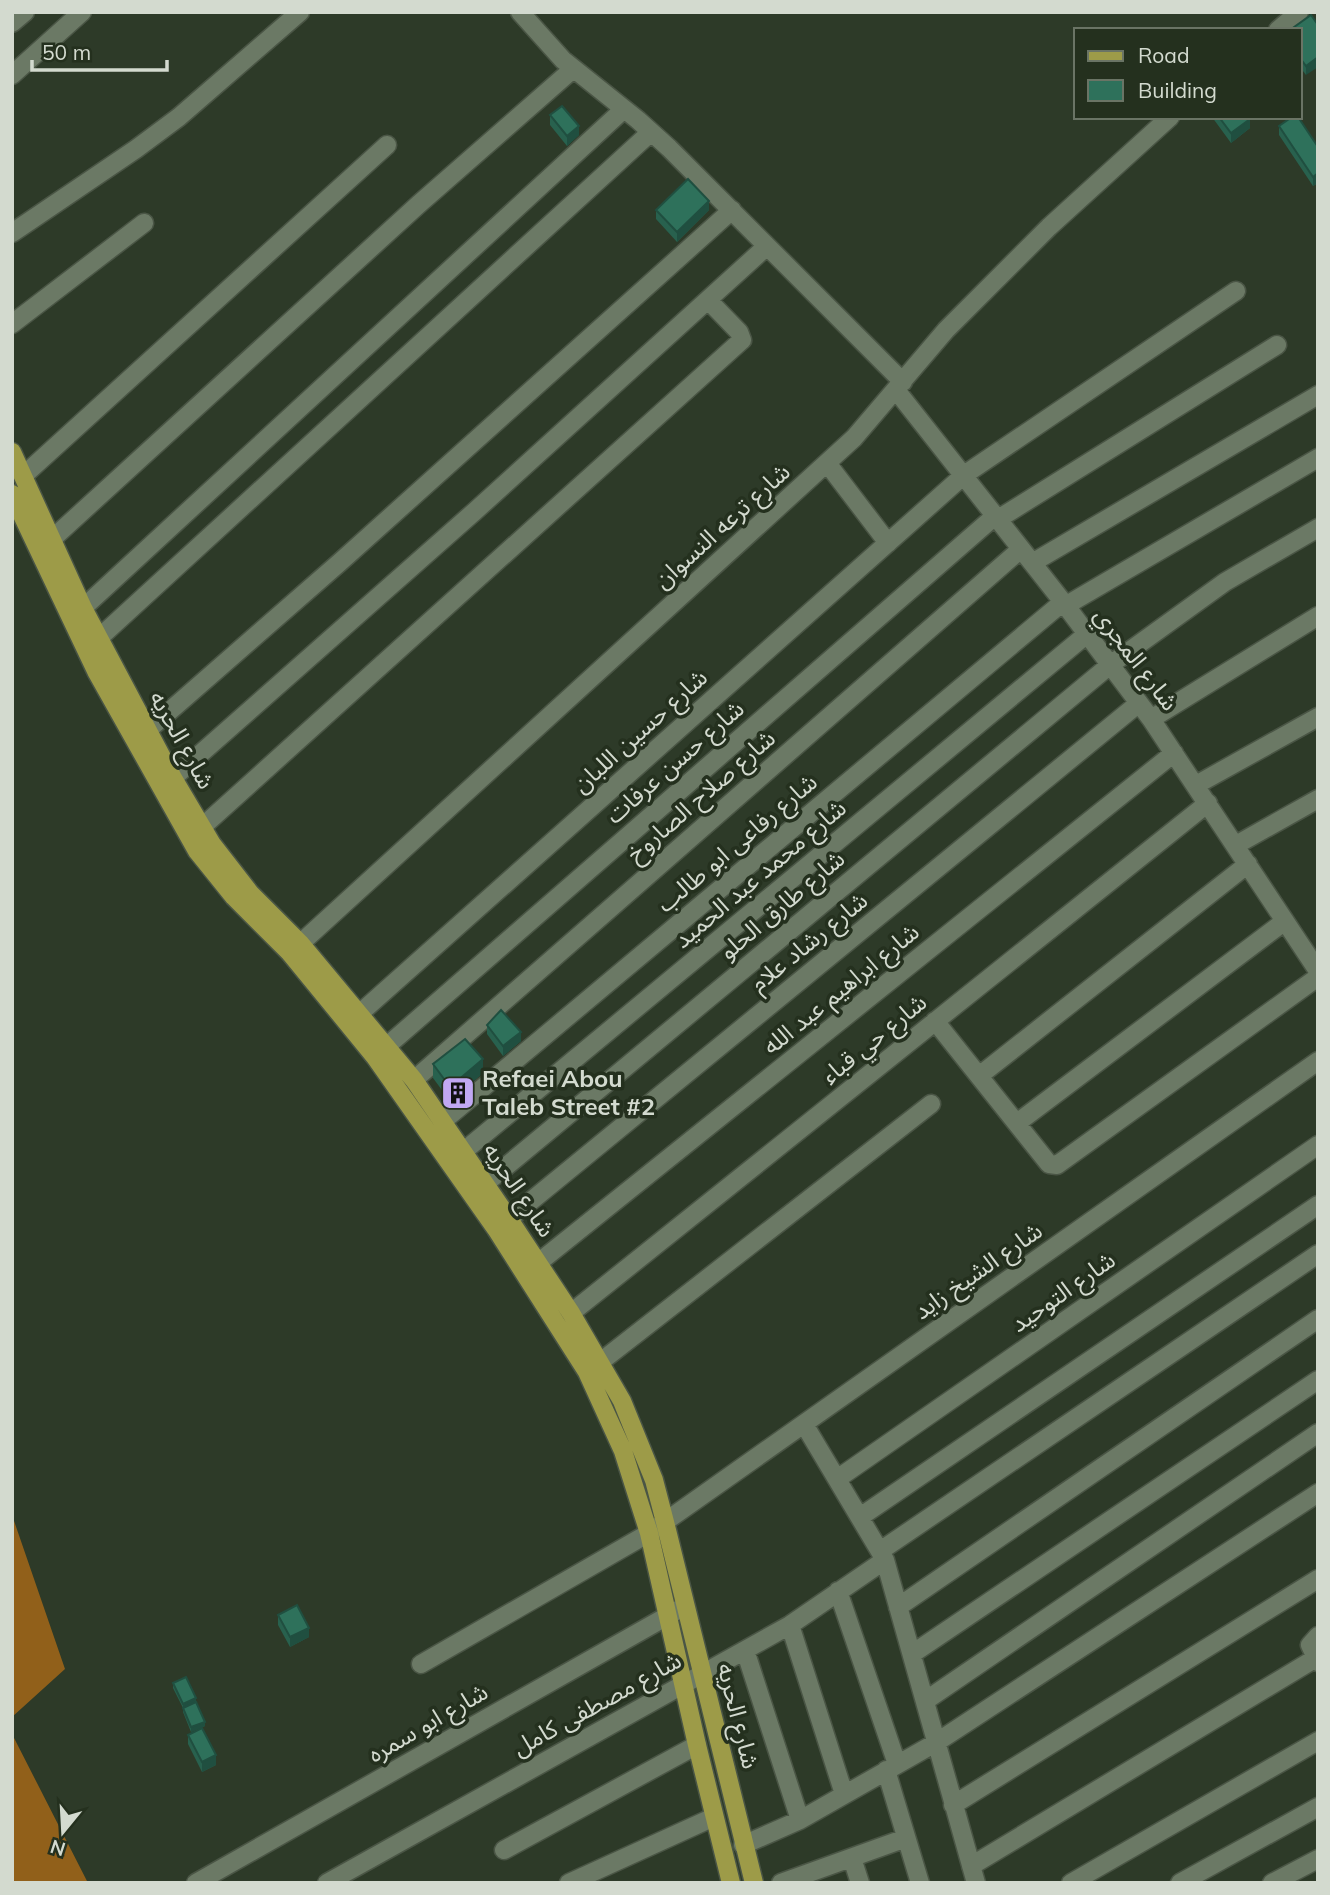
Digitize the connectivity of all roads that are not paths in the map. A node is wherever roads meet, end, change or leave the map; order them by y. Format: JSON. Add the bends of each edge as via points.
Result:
{"nodes":[{"id":1,"x":25,"y":12,"type":"edge"},
{"id":2,"x":82,"y":12,"type":"edge"},
{"id":3,"x":300,"y":12,"type":"edge"},
{"id":4,"x":520,"y":12,"type":"edge"},
{"id":5,"x":1300,"y":12,"type":"edge"},
{"id":6,"x":12,"y":23,"type":"edge"},
{"id":7,"x":1280,"y":28,"type":"edge"},
{"id":8,"x":573,"y":69,"type":"junction"},
{"id":9,"x":12,"y":75,"type":"edge"},
{"id":10,"x":624,"y":109,"type":"junction"},
{"id":11,"x":1168,"y":119,"type":"edge"},
{"id":12,"x":651,"y":132,"type":"junction"},
{"id":13,"x":387,"y":145,"type":"dead end"},
{"id":14,"x":732,"y":211,"type":"junction"},
{"id":15,"x":144,"y":223,"type":"dead end"},
{"id":16,"x":12,"y":233,"type":"edge"},
{"id":17,"x":768,"y":246,"type":"junction"},
{"id":18,"x":1236,"y":291,"type":"dead end"},
{"id":19,"x":708,"y":300,"type":"junction"},
{"id":20,"x":12,"y":324,"type":"edge"},
{"id":21,"x":1277,"y":345,"type":"dead end"},
{"id":22,"x":900,"y":386,"type":"junction"},
{"id":23,"x":1318,"y":395,"type":"edge"},
{"id":24,"x":12,"y":452,"type":"edge"},
{"id":25,"x":1318,"y":458,"type":"edge"},
{"id":26,"x":827,"y":463,"type":"junction"},
{"id":27,"x":964,"y":475,"type":"junction"},
{"id":28,"x":23,"y":476,"type":"junction"},
{"id":29,"x":12,"y":495,"type":"edge"},
{"id":30,"x":997,"y":517,"type":"junction"},
{"id":31,"x":1318,"y":528,"type":"edge"},
{"id":32,"x":51,"y":540,"type":"junction"},
{"id":33,"x":888,"y":543,"type":"junction"},
{"id":34,"x":1027,"y":556,"type":"junction"},
{"id":35,"x":1064,"y":604,"type":"junction"},
{"id":36,"x":83,"y":608,"type":"junction"},
{"id":37,"x":1318,"y":616,"type":"edge"},
{"id":38,"x":1087,"y":634,"type":"junction"},
{"id":39,"x":99,"y":638,"type":"junction"},
{"id":40,"x":1111,"y":665,"type":"junction"},
{"id":41,"x":1139,"y":702,"type":"junction"},
{"id":42,"x":1318,"y":717,"type":"edge"},
{"id":43,"x":1151,"y":719,"type":"junction"},
{"id":44,"x":148,"y":730,"type":"junction"},
{"id":45,"x":1174,"y":753,"type":"junction"},
{"id":46,"x":173,"y":778,"type":"junction"},
{"id":47,"x":1196,"y":785,"type":"junction"},
{"id":48,"x":1318,"y":799,"type":"edge"},
{"id":49,"x":1208,"y":803,"type":"junction"},
{"id":50,"x":202,"y":827,"type":"junction"},
{"id":51,"x":1236,"y":845,"type":"junction"},
{"id":52,"x":1248,"y":864,"type":"junction"},
{"id":53,"x":1285,"y":921,"type":"junction"},
{"id":54,"x":295,"y":948,"type":"junction"},
{"id":55,"x":1316,"y":968,"type":"edge"},
{"id":56,"x":355,"y":1018,"type":"junction"},
{"id":57,"x":935,"y":1021,"type":"junction"},
{"id":58,"x":387,"y":1046,"type":"junction"},
{"id":59,"x":1318,"y":1061,"type":"edge"},
{"id":60,"x":979,"y":1076,"type":"junction"},
{"id":61,"x":414,"y":1080,"type":"junction"},
{"id":62,"x":931,"y":1104,"type":"dead end"},
{"id":63,"x":443,"y":1121,"type":"junction"},
{"id":64,"x":1017,"y":1123,"type":"junction"},
{"id":65,"x":1318,"y":1145,"type":"edge"},
{"id":66,"x":464,"y":1151,"type":"junction"},
{"id":67,"x":486,"y":1183,"type":"junction"},
{"id":68,"x":1318,"y":1205,"type":"edge"},
{"id":69,"x":509,"y":1219,"type":"junction"},
{"id":70,"x":1318,"y":1254,"type":"edge"},
{"id":71,"x":538,"y":1263,"type":"junction"},
{"id":72,"x":571,"y":1312,"type":"junction"},
{"id":73,"x":1318,"y":1319,"type":"edge"},
{"id":74,"x":594,"y":1367,"type":"junction"},
{"id":75,"x":1318,"y":1380,"type":"edge"},
{"id":76,"x":804,"y":1424,"type":"junction"},
{"id":77,"x":1318,"y":1433,"type":"edge"},
{"id":78,"x":837,"y":1479,"type":"junction"},
{"id":79,"x":1318,"y":1493,"type":"edge"},
{"id":80,"x":860,"y":1517,"type":"junction"},
{"id":81,"x":666,"y":1521,"type":"junction"},
{"id":82,"x":649,"y":1533,"type":"junction"},
{"id":83,"x":883,"y":1556,"type":"junction"},
{"id":84,"x":1318,"y":1579,"type":"edge"},
{"id":85,"x":838,"y":1591,"type":"junction"},
{"id":86,"x":685,"y":1606,"type":"junction"},
{"id":87,"x":898,"y":1607,"type":"junction"},
{"id":88,"x":667,"y":1616,"type":"junction"},
{"id":89,"x":790,"y":1625,"type":"junction"},
{"id":90,"x":1318,"y":1636,"type":"edge"},
{"id":91,"x":745,"y":1650,"type":"junction"},
{"id":92,"x":912,"y":1654,"type":"junction"},
{"id":93,"x":1317,"y":1660,"type":"edge"},
{"id":94,"x":421,"y":1664,"type":"dead end"},
{"id":95,"x":703,"y":1674,"type":"junction"},
{"id":96,"x":684,"y":1684,"type":"junction"},
{"id":97,"x":925,"y":1701,"type":"junction"},
{"id":98,"x":1318,"y":1741,"type":"edge"},
{"id":99,"x":937,"y":1742,"type":"junction"},
{"id":100,"x":697,"y":1745,"type":"junction"},
{"id":101,"x":892,"y":1767,"type":"junction"},
{"id":102,"x":844,"y":1794,"type":"junction"},
{"id":103,"x":953,"y":1805,"type":"junction"},
{"id":104,"x":1318,"y":1807,"type":"edge"},
{"id":105,"x":714,"y":1817,"type":"junction"},
{"id":106,"x":800,"y":1820,"type":"junction"},
{"id":107,"x":906,"y":1838,"type":"junction"},
{"id":108,"x":743,"y":1845,"type":"junction"},
{"id":109,"x":504,"y":1850,"type":"dead end"},
{"id":110,"x":852,"y":1858,"type":"junction"},
{"id":111,"x":1318,"y":1859,"type":"edge"},
{"id":112,"x":973,"y":1874,"type":"edge"},
{"id":113,"x":805,"y":1879,"type":"edge"},
{"id":114,"x":195,"y":1883,"type":"edge"},
{"id":115,"x":327,"y":1883,"type":"edge"},
{"id":116,"x":569,"y":1883,"type":"edge"},
{"id":117,"x":731,"y":1883,"type":"edge"},
{"id":118,"x":754,"y":1883,"type":"edge"},
{"id":119,"x":781,"y":1883,"type":"edge"},
{"id":120,"x":860,"y":1883,"type":"edge"},
{"id":121,"x":920,"y":1883,"type":"edge"},
{"id":122,"x":1072,"y":1883,"type":"edge"},
{"id":123,"x":1180,"y":1883,"type":"edge"},
{"id":124,"x":1272,"y":1883,"type":"edge"}],
"edges":[{"from":1,"to":6,"type":"street"},
{"from":2,"to":9,"type":"street"},
{"from":3,"to":16,"type":"street","via":[[178,117]]},
{"from":4,"to":8,"type":"street","name":"شارع المجري"},
{"from":5,"to":7,"type":"street"},
{"from":8,"to":10,"type":"street","name":"شارع المجري"},
{"from":8,"to":32,"type":"street"},
{"from":10,"to":12,"type":"street","name":"شارع المجري"},
{"from":10,"to":36,"type":"street"},
{"from":11,"to":22,"type":"street","name":"شارع ترعه النسوان","via":[[1049,227],[946,330]]},
{"from":12,"to":14,"type":"street","name":"شارع المجري"},
{"from":12,"to":39,"type":"street"},
{"from":13,"to":28,"type":"street"},
{"from":14,"to":17,"type":"street","name":"شارع المجري"},
{"from":14,"to":44,"type":"street"},
{"from":15,"to":20,"type":"street"},
{"from":17,"to":19,"type":"street"},
{"from":17,"to":22,"type":"street","name":"شارع المجري"},
{"from":18,"to":27,"type":"street","name":"شارع حسين اللبان"},
{"from":19,"to":46,"type":"street"},
{"from":19,"to":50,"type":"street","via":[[742,340]]},
{"from":21,"to":30,"type":"street","name":"شارع حسن عرفات"},
{"from":22,"to":26,"type":"street","name":"شارع ترعه النسوان"},
{"from":22,"to":27,"type":"street","name":"شارع المجري"},
{"from":23,"to":34,"type":"street","name":"شارع صلاح الصاروخ"},
{"from":24,"to":28,"type":"main road","name":"شارع الحريه"},
{"from":25,"to":35,"type":"street","name":"شارع رفاعى ابو طالب"},
{"from":26,"to":33,"type":"street"},
{"from":26,"to":54,"type":"street","name":"شارع ترعه النسوان"},
{"from":27,"to":30,"type":"street","name":"شارع المجري"},
{"from":27,"to":33,"type":"street","name":"شارع حسين اللبان"},
{"from":28,"to":32,"type":"main road","name":"شارع الحريه"},
{"from":29,"to":54,"type":"main road","name":"شارع الحريه","via":[[96,671],[197,851],[234,897]]},
{"from":30,"to":34,"type":"street","name":"شارع المجري"},
{"from":30,"to":58,"type":"street","name":"شارع حسن عرفات"},
{"from":31,"to":40,"type":"street","name":"شارع طارق الحلو","via":[[1225,582]]},
{"from":32,"to":36,"type":"main road","name":"شارع الحريه"},
{"from":33,"to":56,"type":"street","name":"شارع حسين اللبان"},
{"from":34,"to":35,"type":"street","name":"شارع المجري"},
{"from":34,"to":61,"type":"street","name":"شارع صلاح الصاروخ"},
{"from":35,"to":38,"type":"street","name":"شارع المجري"},
{"from":35,"to":63,"type":"street","name":"شارع رفاعى ابو طالب"},
{"from":36,"to":39,"type":"main road","name":"شارع الحريه"},
{"from":37,"to":43,"type":"street"},
{"from":38,"to":40,"type":"street","name":"شارع المجري"},
{"from":38,"to":66,"type":"street","name":"شارع محمد عبد الحميد"},
{"from":39,"to":44,"type":"main road","name":"شارع الحريه"},
{"from":40,"to":41,"type":"street","name":"شارع المجري"},
{"from":40,"to":67,"type":"street","name":"شارع طارق الحلو"},
{"from":41,"to":43,"type":"street","name":"شارع المجري"},
{"from":41,"to":69,"type":"street","name":"شارع رشاد علام"},
{"from":42,"to":47,"type":"street"},
{"from":43,"to":45,"type":"street","name":"شارع المجري"},
{"from":44,"to":46,"type":"main road","name":"شارع الحريه"},
{"from":45,"to":47,"type":"street","name":"شارع المجري"},
{"from":45,"to":71,"type":"street","name":"شارع ابراهيم عبد الله"},
{"from":46,"to":50,"type":"main road","name":"شارع الحريه"},
{"from":47,"to":49,"type":"street","name":"شارع المجري"},
{"from":48,"to":51,"type":"street"},
{"from":49,"to":51,"type":"street","name":"شارع المجري"},
{"from":49,"to":57,"type":"street","name":"شارع حي قباء"},
{"from":50,"to":54,"type":"main road","name":"شارع الحريه"},
{"from":51,"to":52,"type":"street","name":"شارع المجري"},
{"from":52,"to":53,"type":"street","name":"شارع المجري"},
{"from":52,"to":60,"type":"street"},
{"from":53,"to":55,"type":"street","name":"شارع المجري"},
{"from":53,"to":64,"type":"street"},
{"from":54,"to":56,"type":"main road","name":"شارع الحريه"},
{"from":55,"to":64,"type":"street","via":[[1060,1163],[1049,1164]]},
{"from":56,"to":58,"type":"main road","name":"شارع الحريه"},
{"from":56,"to":74,"type":"main road","name":"شارع الحريه"},
{"from":57,"to":60,"type":"street"},
{"from":57,"to":72,"type":"street","name":"شارع حي قباء"},
{"from":58,"to":61,"type":"main road","name":"شارع الحريه"},
{"from":59,"to":76,"type":"street","name":"شارع الشيخ زايد"},
{"from":60,"to":64,"type":"street"},
{"from":61,"to":63,"type":"main road","name":"شارع الحريه"},
{"from":62,"to":74,"type":"street"},
{"from":63,"to":66,"type":"main road","name":"شارع الحريه"},
{"from":65,"to":78,"type":"street","name":"شارع التوحيد"},
{"from":66,"to":67,"type":"main road","name":"شارع الحريه"},
{"from":67,"to":69,"type":"main road","name":"شارع الحريه"},
{"from":68,"to":80,"type":"street"},
{"from":69,"to":71,"type":"main road","name":"شارع الحريه"},
{"from":70,"to":83,"type":"street","name":"شارع مصطفى كامل"},
{"from":71,"to":72,"type":"main road","name":"شارع الحريه"},
{"from":72,"to":74,"type":"main road","name":"شارع الحريه"},
{"from":73,"to":87,"type":"street"},
{"from":74,"to":81,"type":"main road","name":"شارع الحريه","via":[[622,1401]]},
{"from":74,"to":82,"type":"main road","name":"شارع الحريه"},
{"from":75,"to":92,"type":"street"},
{"from":76,"to":78,"type":"street"},
{"from":76,"to":81,"type":"street","name":"شارع الشيخ زايد"},
{"from":77,"to":97,"type":"street"},
{"from":78,"to":80,"type":"street"},
{"from":79,"to":99,"type":"street"},
{"from":80,"to":83,"type":"street"},
{"from":81,"to":82,"type":"street","name":"شارع الشيخ زايد"},
{"from":81,"to":86,"type":"main road","name":"شارع الحريه"},
{"from":82,"to":88,"type":"main road","name":"شارع الحريه"},
{"from":82,"to":94,"type":"street","name":"شارع الشيخ زايد"},
{"from":83,"to":85,"type":"street","name":"شارع مصطفى كامل"},
{"from":83,"to":87,"type":"street"},
{"from":84,"to":103,"type":"street"},
{"from":85,"to":89,"type":"street","name":"شارع مصطفى كامل"},
{"from":85,"to":101,"type":"street"},
{"from":86,"to":88,"type":"street","name":"شارع ابو سمره"},
{"from":86,"to":95,"type":"main road","name":"شارع الحريه"},
{"from":87,"to":92,"type":"street"},
{"from":88,"to":96,"type":"main road","name":"شارع الحريه"},
{"from":88,"to":114,"type":"street","name":"شارع ابو سمره"},
{"from":89,"to":91,"type":"street","name":"شارع مصطفى كامل"},
{"from":89,"to":102,"type":"street"},
{"from":90,"to":93,"type":"street","via":[[1310,1645]]},
{"from":91,"to":95,"type":"street","name":"شارع مصطفى كامل"},
{"from":91,"to":106,"type":"street"},
{"from":92,"to":97,"type":"street"},
{"from":93,"to":112,"type":"street"},
{"from":95,"to":96,"type":"street","name":"شارع مصطفى كامل"},
{"from":95,"to":108,"type":"main road","name":"شارع الحريه"},
{"from":96,"to":100,"type":"main road","name":"شارع الحريه"},
{"from":96,"to":115,"type":"street","name":"شارع مصطفى كامل"},
{"from":97,"to":99,"type":"street"},
{"from":98,"to":122,"type":"street"},
{"from":99,"to":101,"type":"street"},
{"from":99,"to":103,"type":"street"},
{"from":100,"to":105,"type":"main road","name":"شارع الحريه"},
{"from":100,"to":109,"type":"street"},
{"from":101,"to":102,"type":"street"},
{"from":101,"to":107,"type":"street"},
{"from":102,"to":106,"type":"street"},
{"from":103,"to":112,"type":"street"},
{"from":104,"to":123,"type":"street"},
{"from":105,"to":116,"type":"street"},
{"from":105,"to":117,"type":"main road","name":"شارع الحريه"},
{"from":106,"to":108,"type":"street"},
{"from":107,"to":110,"type":"street"},
{"from":107,"to":121,"type":"street"},
{"from":108,"to":118,"type":"main road","name":"شارع الحريه"},
{"from":110,"to":113,"type":"street"},
{"from":110,"to":120,"type":"street"},
{"from":111,"to":124,"type":"street"},
{"from":113,"to":119,"type":"street"}]}
